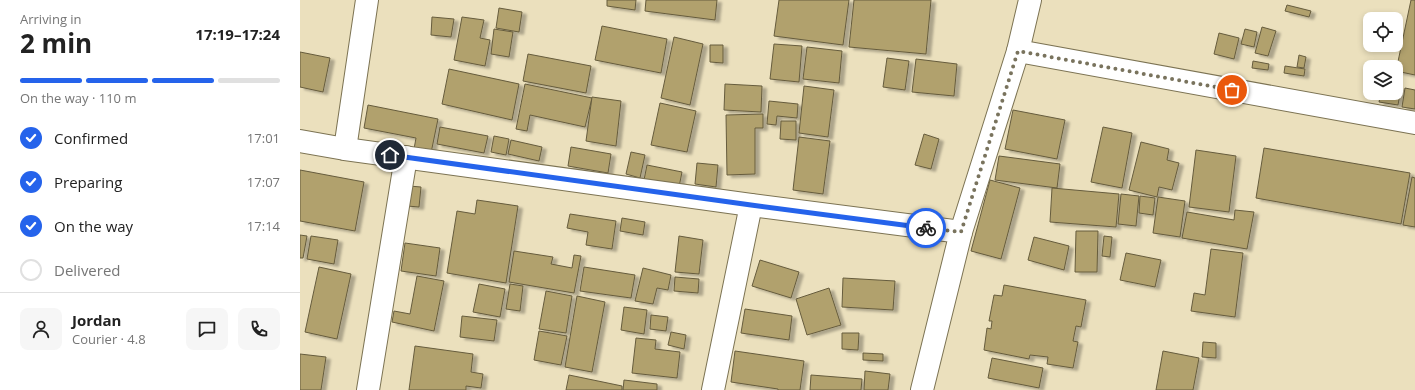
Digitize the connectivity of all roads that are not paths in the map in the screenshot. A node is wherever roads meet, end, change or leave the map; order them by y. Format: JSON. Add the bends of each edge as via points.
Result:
{"nodes":[{"id":1,"x":367,"y":0,"type":"edge"},
{"id":2,"x":1030,"y":0,"type":"edge"},
{"id":3,"x":1018,"y":51,"type":"junction"},
{"id":4,"x":1415,"y":123,"type":"edge"},
{"id":5,"x":300,"y":141,"type":"edge"},
{"id":6,"x":345,"y":149,"type":"junction"},
{"id":7,"x":406,"y":157,"type":"junction"},
{"id":8,"x":751,"y":205,"type":"junction"},
{"id":9,"x":961,"y":232,"type":"junction"},
{"id":10,"x":368,"y":390,"type":"edge"},
{"id":11,"x":713,"y":390,"type":"edge"},
{"id":12,"x":922,"y":390,"type":"edge"}],
"edges":[{"from":1,"to":6,"type":"street"},
{"from":2,"to":3,"type":"street"},
{"from":3,"to":4,"type":"street"},
{"from":3,"to":9,"type":"street"},
{"from":5,"to":6,"type":"street"},
{"from":6,"to":7,"type":"street"},
{"from":7,"to":8,"type":"street"},
{"from":7,"to":10,"type":"street"},
{"from":8,"to":9,"type":"street"},
{"from":8,"to":11,"type":"street"},
{"from":9,"to":12,"type":"street"}]}
